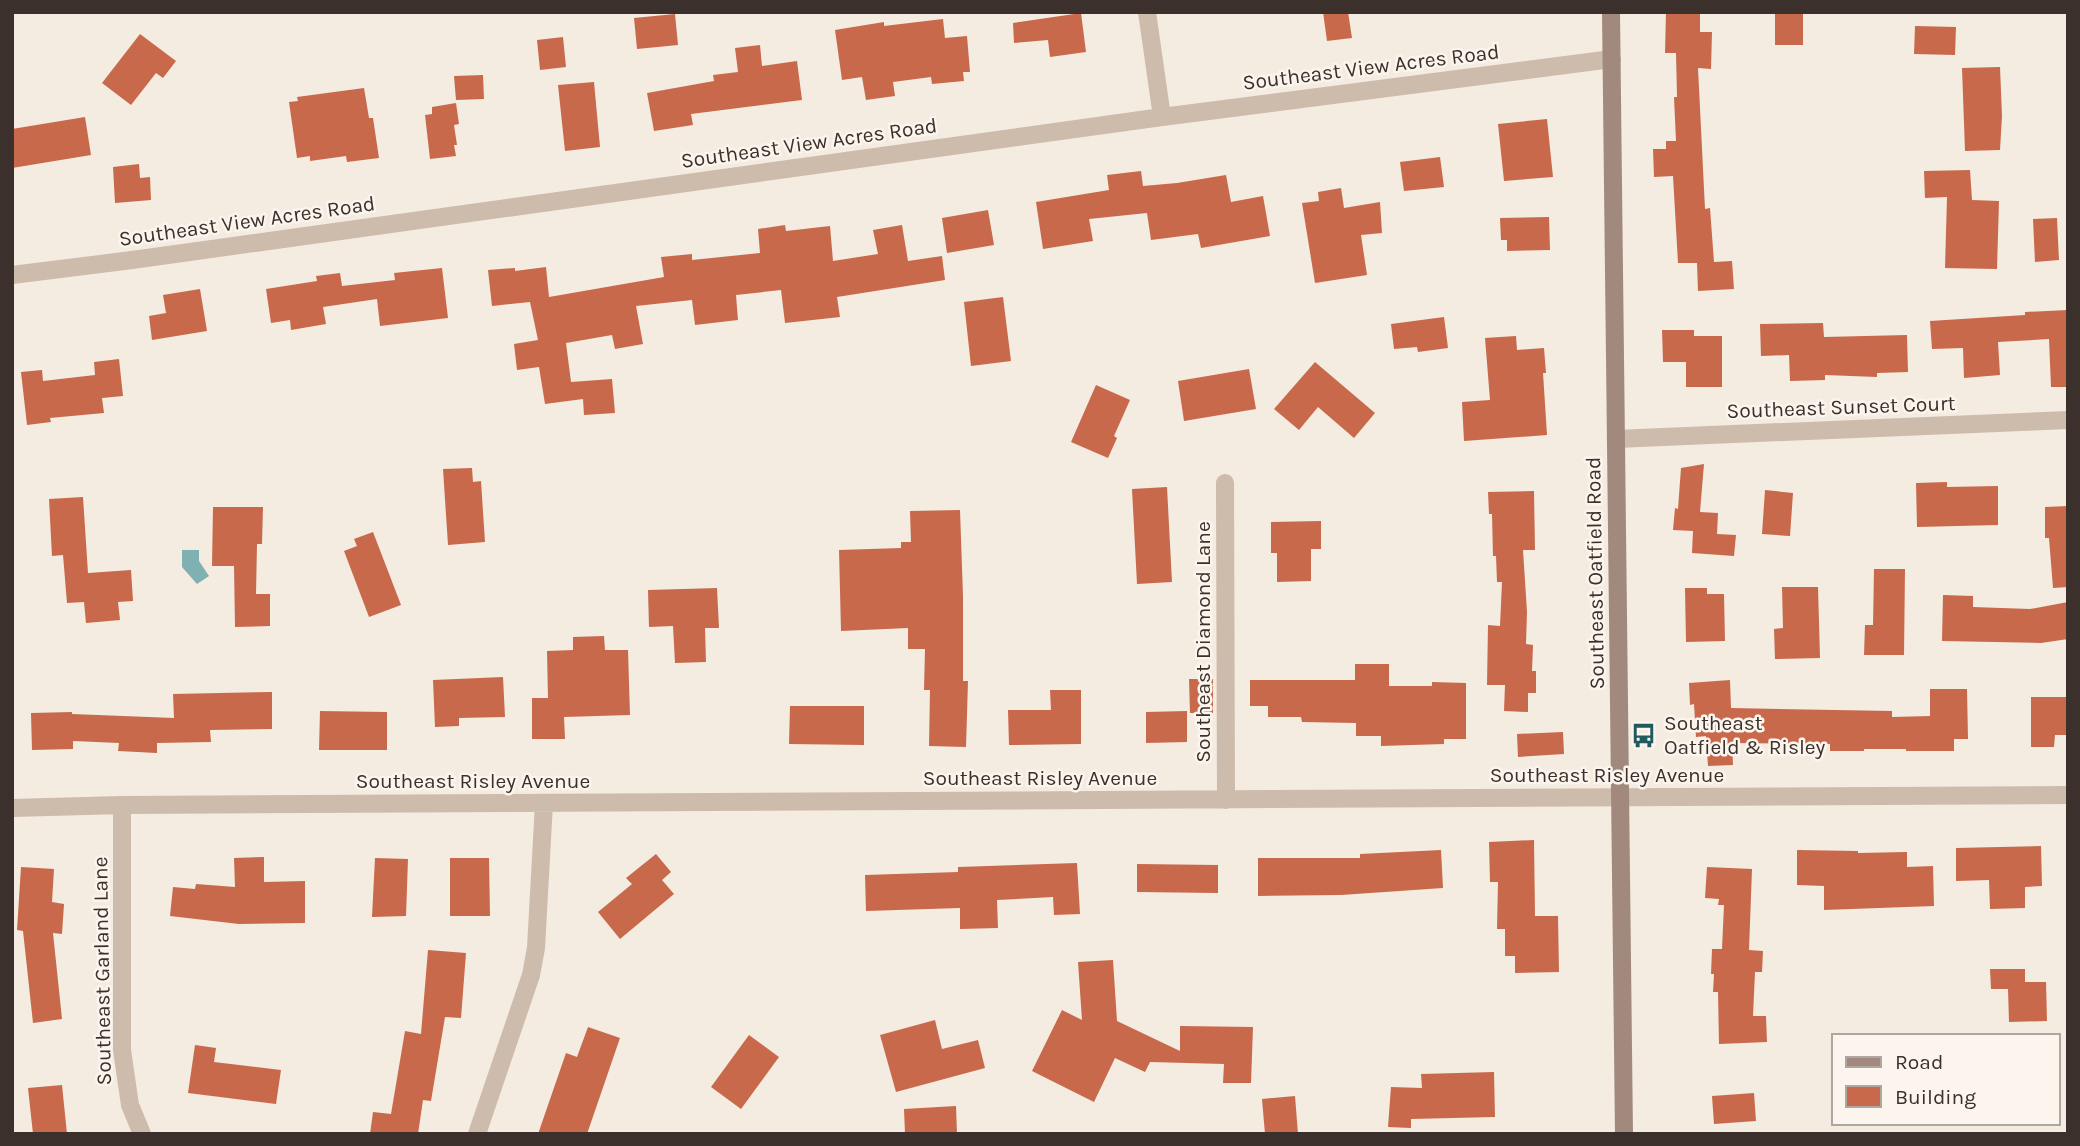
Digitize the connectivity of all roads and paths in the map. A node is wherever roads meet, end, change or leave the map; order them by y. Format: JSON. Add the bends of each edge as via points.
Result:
{"nodes":[{"id":1,"x":1147,"y":12,"type":"edge"},
{"id":2,"x":1611,"y":12,"type":"edge"},
{"id":3,"x":1612,"y":59,"type":"junction"},
{"id":4,"x":1162,"y":117,"type":"junction"},
{"id":5,"x":12,"y":275,"type":"edge"},
{"id":6,"x":2068,"y":421,"type":"edge"},
{"id":7,"x":1616,"y":439,"type":"junction"},
{"id":8,"x":1225,"y":483,"type":"dead end"},
{"id":9,"x":2068,"y":795,"type":"edge"},
{"id":10,"x":1620,"y":798,"type":"junction"},
{"id":11,"x":1226,"y":800,"type":"junction"},
{"id":12,"x":544,"y":803,"type":"junction"},
{"id":13,"x":122,"y":806,"type":"junction"},
{"id":14,"x":12,"y":808,"type":"edge"},
{"id":15,"x":142,"y":1134,"type":"edge"},
{"id":16,"x":477,"y":1134,"type":"edge"},
{"id":17,"x":1624,"y":1134,"type":"edge"}],
"edges":[{"from":1,"to":4,"type":"street"},
{"from":2,"to":3,"type":"main road","name":"Southeast Oatfield Road"},
{"from":3,"to":4,"type":"street","name":"Southeast View Acres Road"},
{"from":3,"to":7,"type":"main road","name":"Southeast Oatfield Road"},
{"from":4,"to":5,"type":"street","name":"Southeast View Acres Road"},
{"from":6,"to":7,"type":"street","name":"Southeast Sunset Court"},
{"from":7,"to":10,"type":"main road","name":"Southeast Oatfield Road"},
{"from":8,"to":11,"type":"street","name":"Southeast Diamond Lane"},
{"from":9,"to":10,"type":"street","name":"Southeast Risley Avenue"},
{"from":10,"to":11,"type":"street","name":"Southeast Risley Avenue"},
{"from":10,"to":17,"type":"main road","name":"Southeast Oatfield Road"},
{"from":11,"to":12,"type":"street","name":"Southeast Risley Avenue"},
{"from":12,"to":13,"type":"street","name":"Southeast Risley Avenue"},
{"from":12,"to":16,"type":"street","via":[[531,975]]},
{"from":13,"to":14,"type":"street","name":"Southeast Risley Avenue"},
{"from":13,"to":15,"type":"street","name":"Southeast Garland Lane","via":[[122,1050],[130,1105]]}]}
